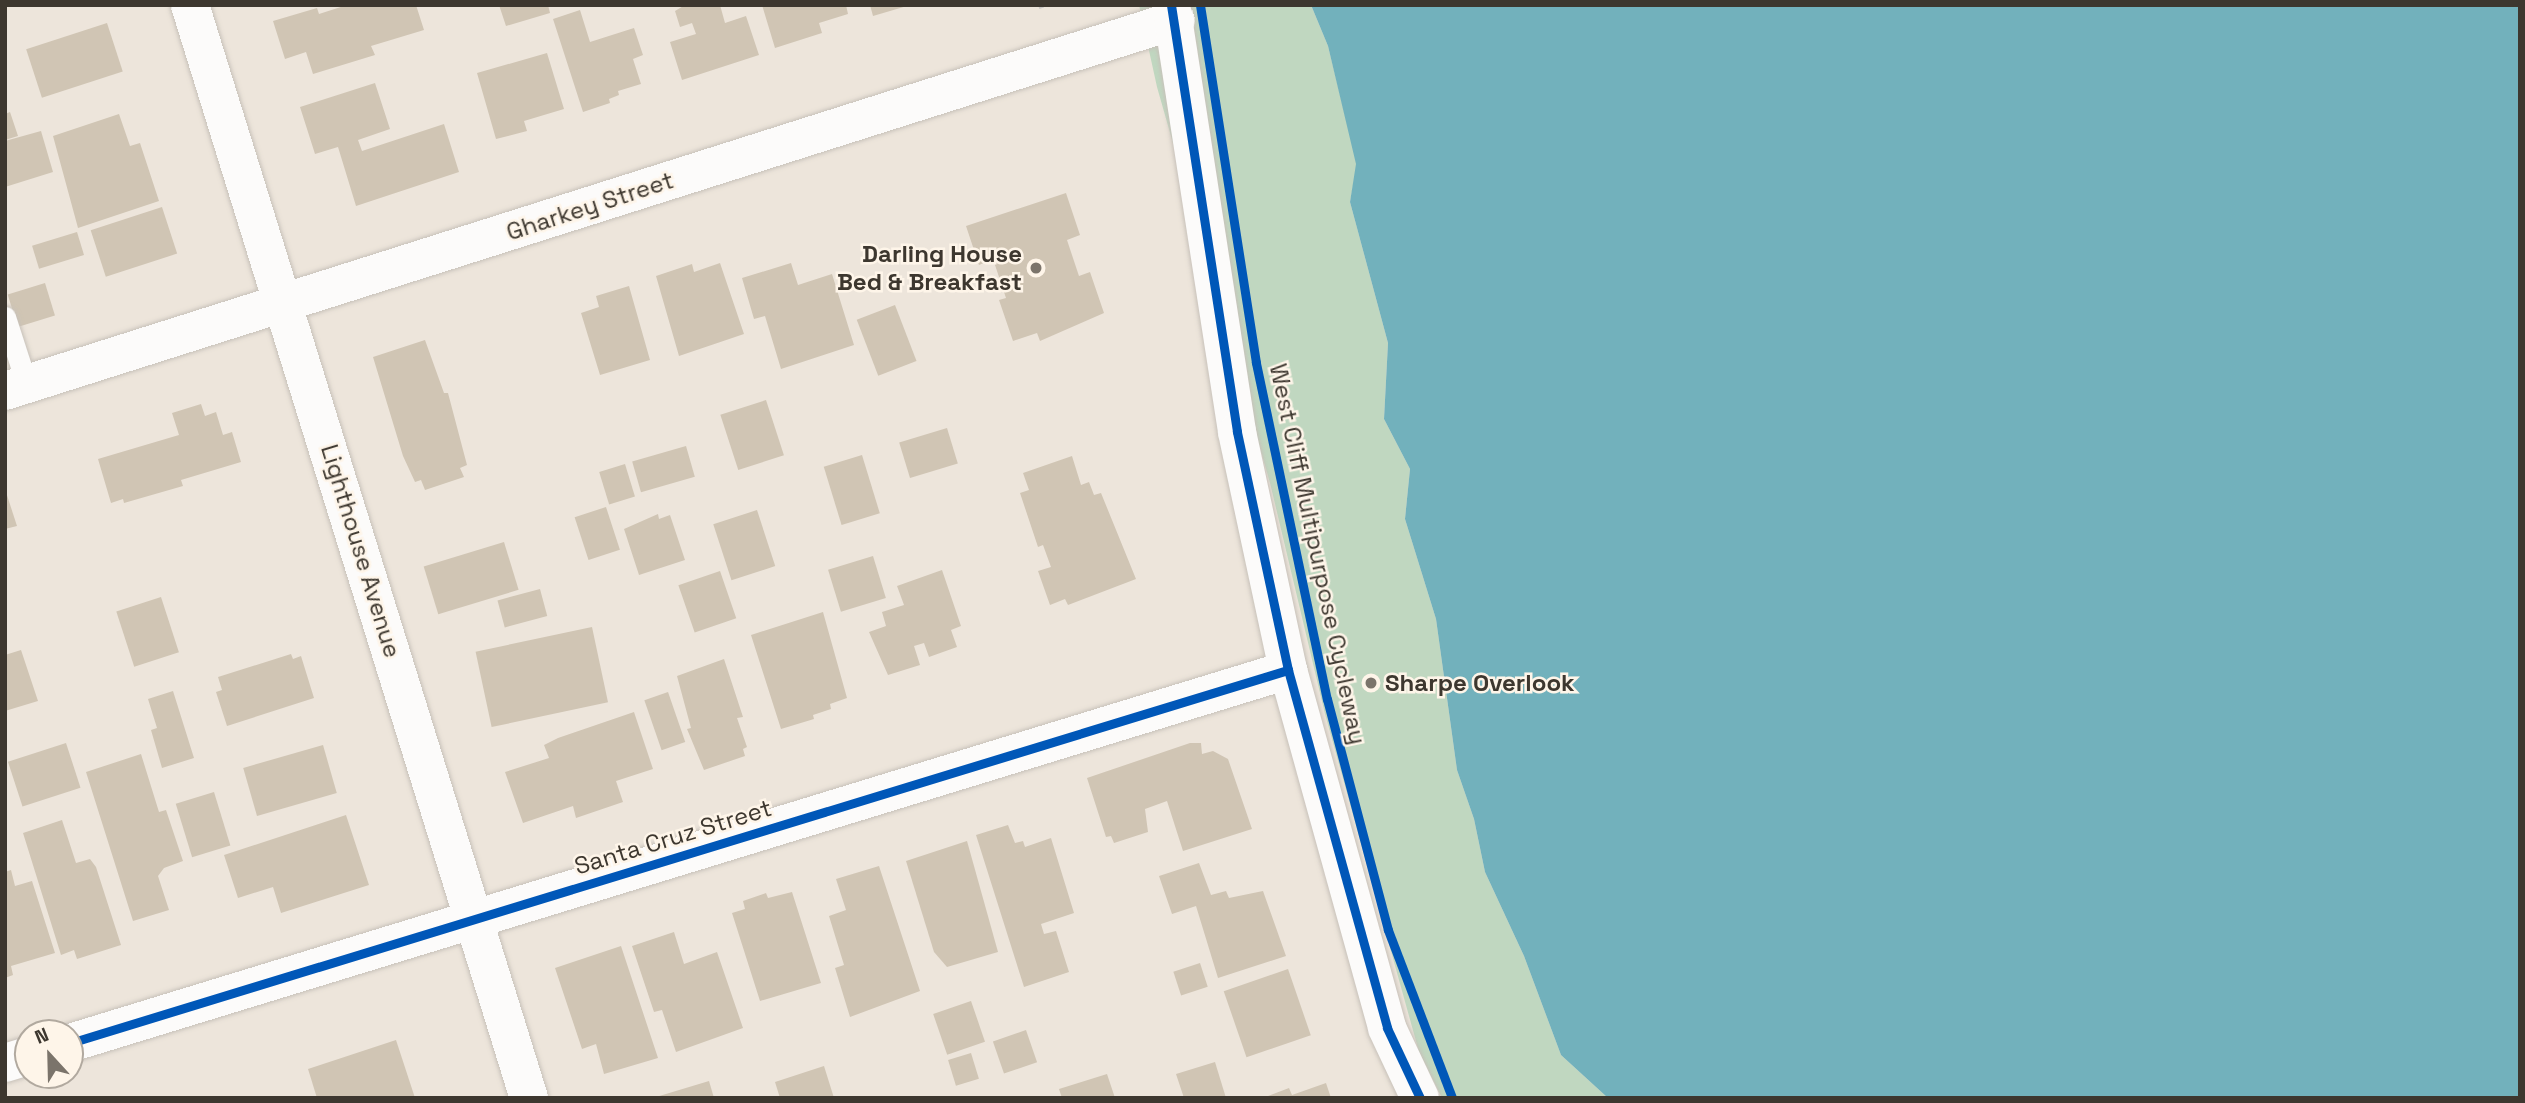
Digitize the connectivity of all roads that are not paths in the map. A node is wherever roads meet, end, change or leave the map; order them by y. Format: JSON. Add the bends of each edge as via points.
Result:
{"nodes":[{"id":1,"x":190,"y":5,"type":"edge"},
{"id":2,"x":1173,"y":13,"type":"edge"},
{"id":3,"x":283,"y":304,"type":"junction"},
{"id":4,"x":5,"y":317,"type":"edge"},
{"id":5,"x":16,"y":388,"type":"edge"},
{"id":6,"x":1288,"y":670,"type":"junction"},
{"id":7,"x":475,"y":919,"type":"junction"},
{"id":8,"x":84,"y":1039,"type":"edge"},
{"id":9,"x":529,"y":1098,"type":"edge"},
{"id":10,"x":1420,"y":1098,"type":"edge"}],
"edges":[{"from":1,"to":3,"type":"street","name":"Lighthouse Avenue"},
{"from":2,"to":3,"type":"street","name":"Gharkey Street"},
{"from":2,"to":6,"type":"street","via":[[1237,432]]},
{"from":3,"to":5,"type":"street","name":"Gharkey Street"},
{"from":3,"to":7,"type":"street","name":"Lighthouse Avenue"},
{"from":4,"to":5,"type":"lane"},
{"from":6,"to":7,"type":"street","name":"Santa Cruz Street"},
{"from":6,"to":10,"type":"street","via":[[1387,1028]]},
{"from":7,"to":8,"type":"street","name":"Santa Cruz Street"},
{"from":7,"to":9,"type":"street","name":"Lighthouse Avenue"}]}
